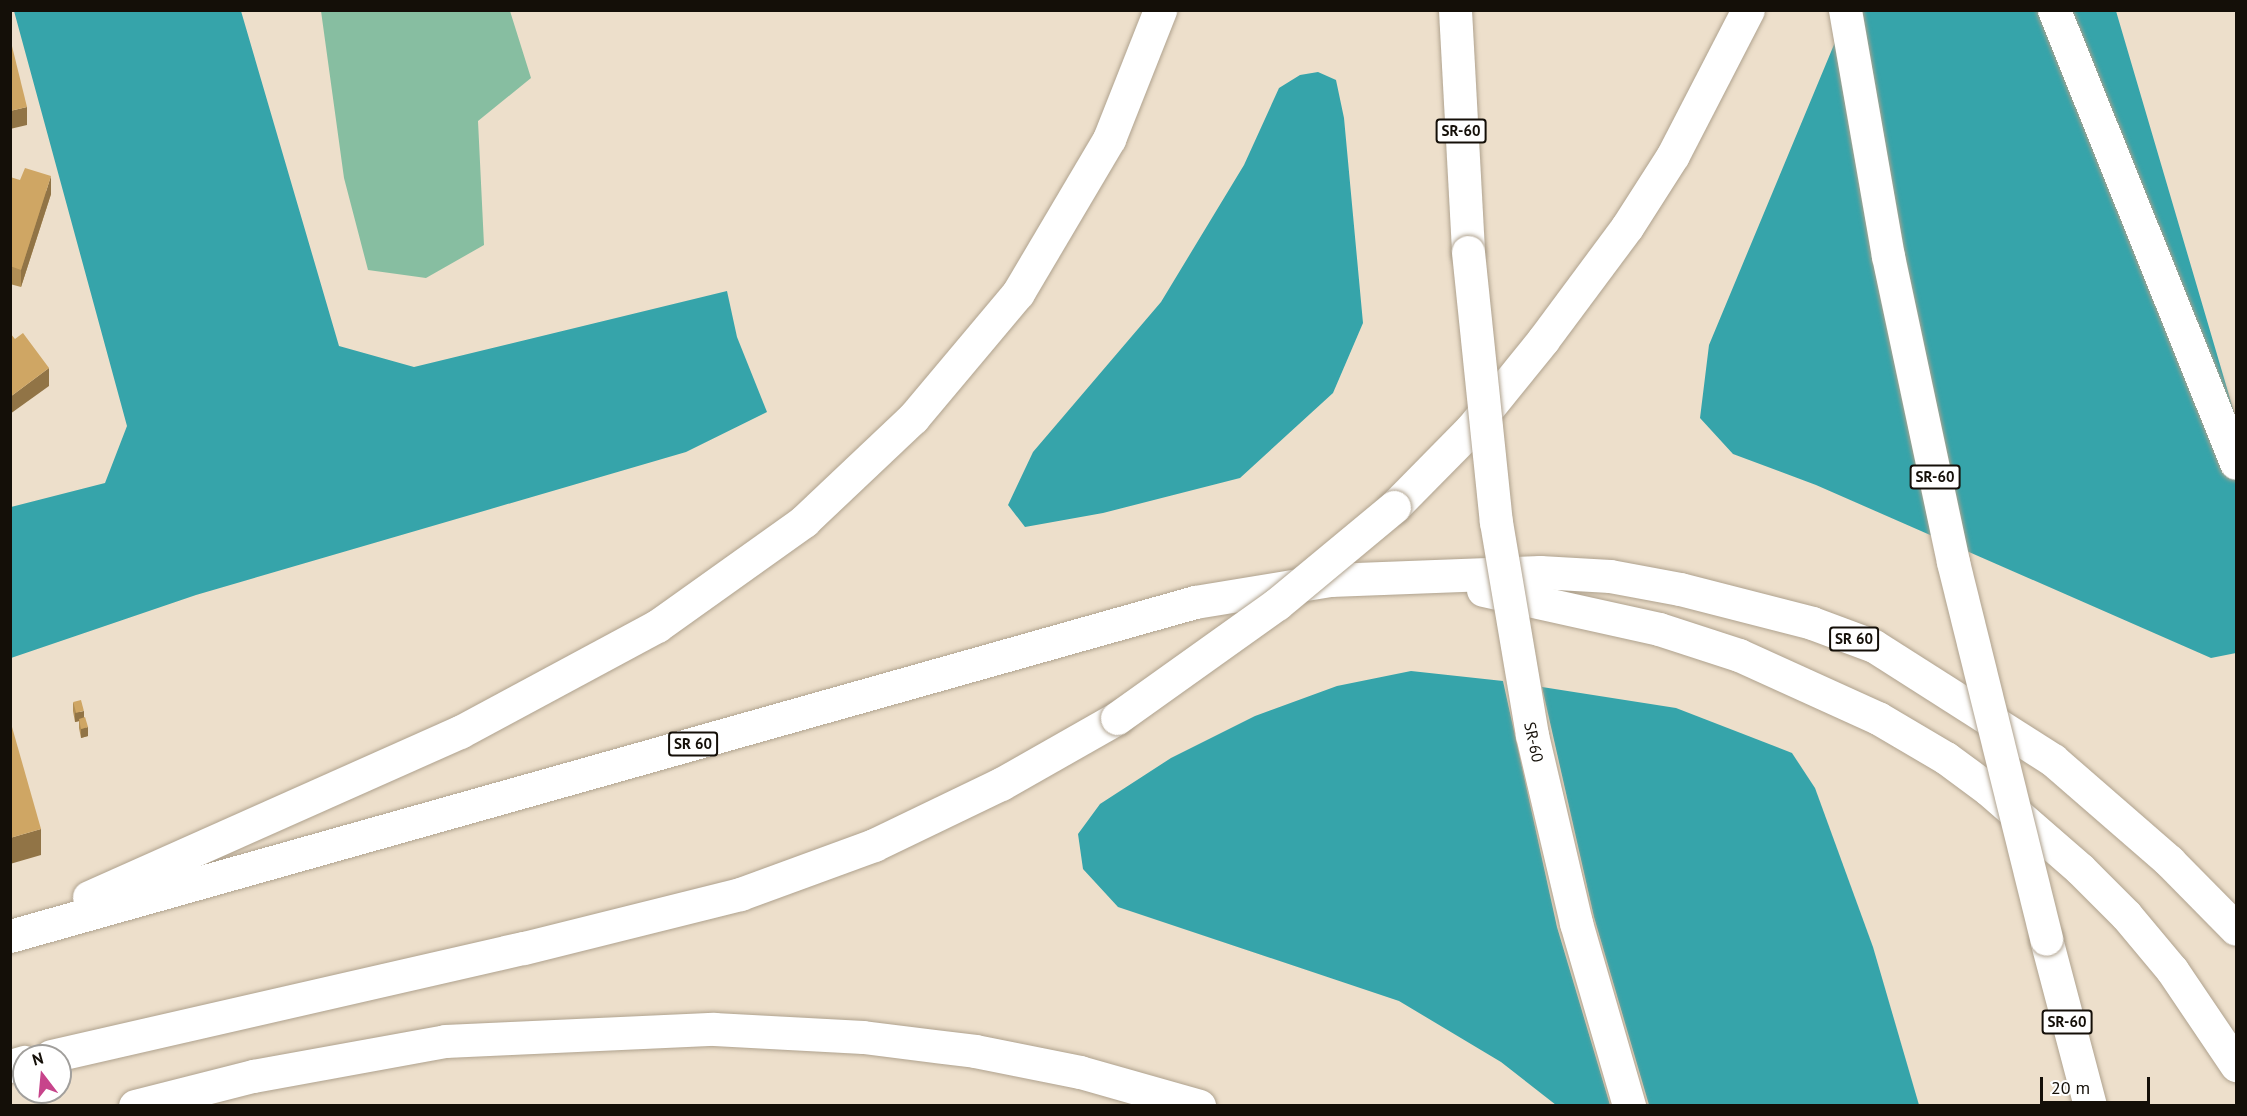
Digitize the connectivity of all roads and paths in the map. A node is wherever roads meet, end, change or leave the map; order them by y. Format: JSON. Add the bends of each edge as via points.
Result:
{"nodes":[{"id":1,"x":1160,"y":10,"type":"edge"},
{"id":2,"x":1455,"y":10,"type":"edge"},
{"id":3,"x":1748,"y":10,"type":"edge"},
{"id":4,"x":1845,"y":10,"type":"edge"},
{"id":5,"x":2054,"y":10,"type":"edge"},
{"id":6,"x":2236,"y":463,"type":"edge"},
{"id":7,"x":1380,"y":576,"type":"junction"},
{"id":8,"x":2236,"y":929,"type":"edge"},
{"id":9,"x":10,"y":931,"type":"edge"},
{"id":10,"x":10,"y":936,"type":"edge"},
{"id":11,"x":72,"y":1051,"type":"edge"},
{"id":12,"x":2236,"y":1065,"type":"edge"},
{"id":13,"x":135,"y":1106,"type":"edge"},
{"id":14,"x":1198,"y":1106,"type":"edge"},
{"id":15,"x":1629,"y":1106,"type":"edge"},
{"id":16,"x":2090,"y":1106,"type":"edge"}],
"edges":[{"from":1,"to":9,"type":"highway","via":[[1109,139],[1018,293],[913,418],[804,521],[657,626],[460,732]]},
{"from":2,"to":15,"type":"highway","name":"SR-60","number":"SR-60","bridge":true,"via":[[1468,252],[1496,522],[1532,735],[1576,923]]},
{"from":3,"to":11,"type":"highway","bridge":true,"via":[[1673,155],[1627,227],[1471,429],[1394,507],[1277,604],[1117,718],[1001,784],[873,845],[740,894],[524,948]]},
{"from":4,"to":16,"type":"highway","name":"SR-60","number":"SR-60","bridge":true,"via":[[1888,256],[1953,562]]},
{"from":5,"to":6,"type":"highway"},
{"from":7,"to":8,"type":"highway","number":"SR 60","via":[[1540,572],[1610,576],[1749,605],[1874,646],[2053,760],[2162,853]]},
{"from":7,"to":10,"type":"highway","number":"SR 60","via":[[1277,587],[1195,602],[1093,628]]},
{"from":7,"to":12,"type":"highway","via":[[1454,584],[1659,629],[1739,655],[1878,718],[1988,789],[2080,869],[2126,915],[2172,970]]},
{"from":13,"to":14,"type":"highway","via":[[253,1076],[445,1041],[714,1029],[863,1037],[975,1051],[1080,1072]]}]}
